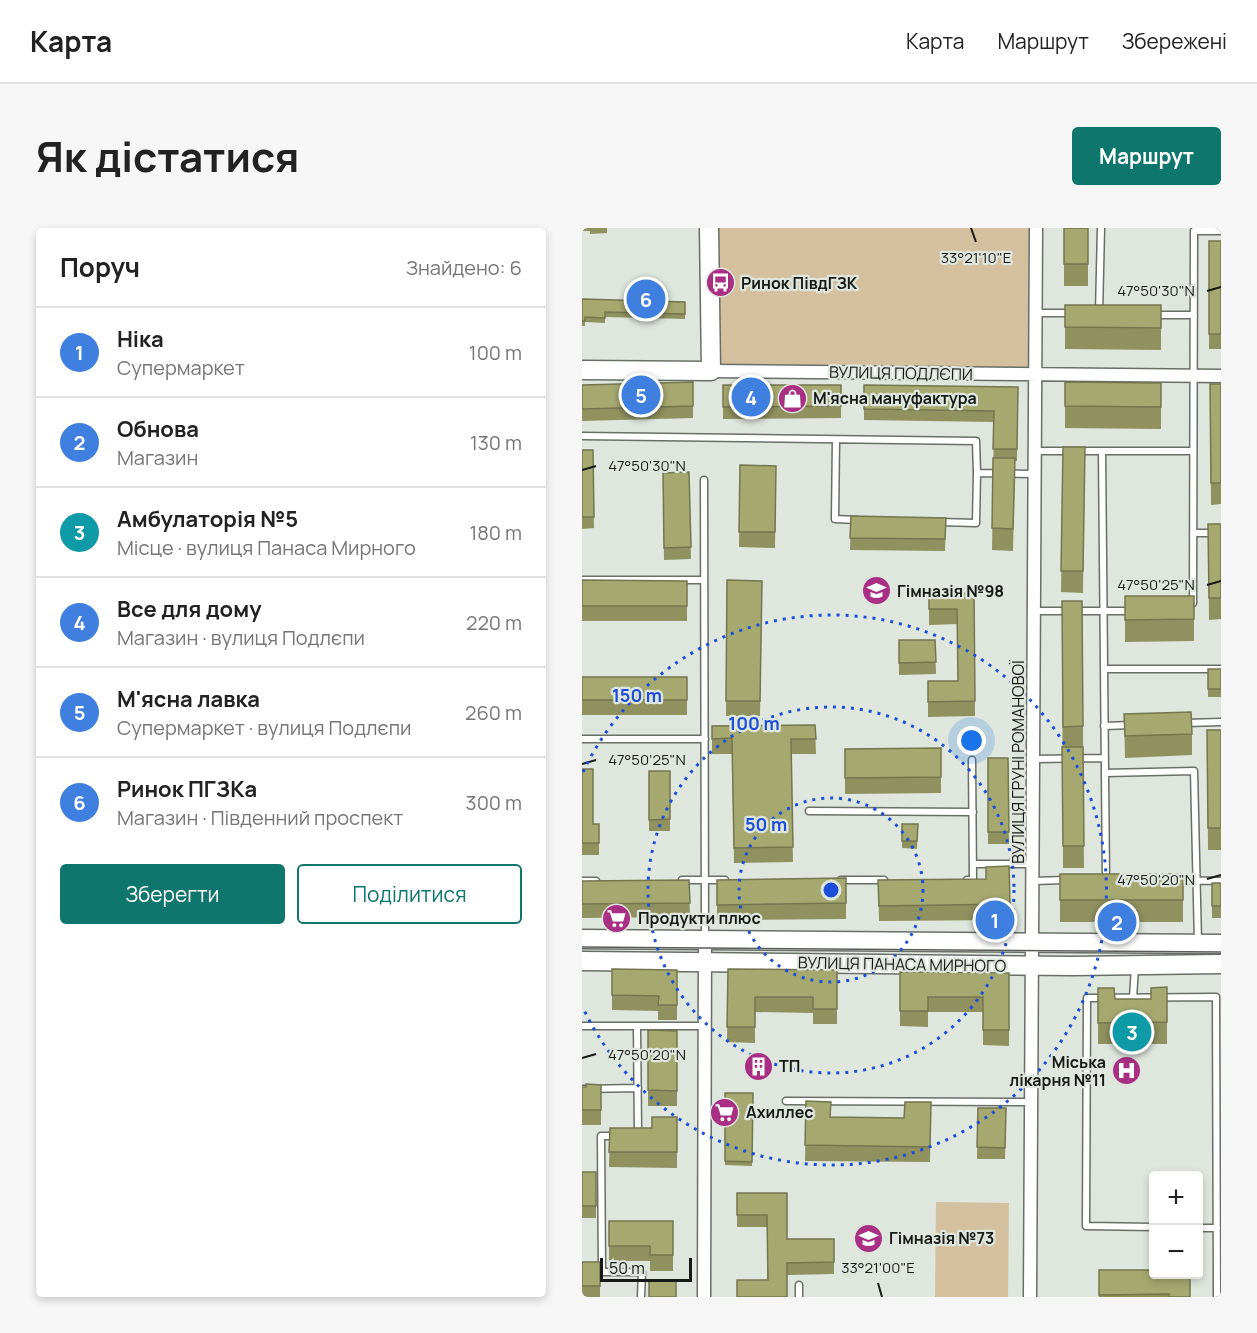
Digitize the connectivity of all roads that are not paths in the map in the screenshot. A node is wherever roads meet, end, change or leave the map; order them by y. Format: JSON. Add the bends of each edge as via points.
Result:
{"nodes":[{"id":1,"x":709,"y":228,"type":"edge"},
{"id":2,"x":1036,"y":228,"type":"edge"},
{"id":3,"x":1101,"y":228,"type":"edge"},
{"id":4,"x":1221,"y":231,"type":"edge"},
{"id":5,"x":1036,"y":313,"type":"junction"},
{"id":6,"x":1078,"y":313,"type":"edge"},
{"id":7,"x":1089,"y":314,"type":"edge"},
{"id":8,"x":1099,"y":314,"type":"junction"},
{"id":9,"x":1111,"y":314,"type":"edge"},
{"id":10,"x":1146,"y":315,"type":"edge"},
{"id":11,"x":1194,"y":315,"type":"junction"},
{"id":12,"x":582,"y":370,"type":"edge"},
{"id":13,"x":711,"y":371,"type":"junction"},
{"id":14,"x":1036,"y":375,"type":"junction"},
{"id":15,"x":1195,"y":376,"type":"junction"},
{"id":16,"x":1221,"y":376,"type":"edge"},
{"id":17,"x":582,"y":436,"type":"edge"},
{"id":18,"x":836,"y":440,"type":"junction"},
{"id":19,"x":1036,"y":451,"type":"junction"},
{"id":20,"x":1102,"y":451,"type":"junction"},
{"id":21,"x":1193,"y":451,"type":"junction"},
{"id":22,"x":977,"y":473,"type":"junction"},
{"id":23,"x":1036,"y":474,"type":"junction"},
{"id":24,"x":704,"y":480,"type":"dead end"},
{"id":25,"x":870,"y":520,"type":"edge"},
{"id":26,"x":929,"y":522,"type":"edge"},
{"id":27,"x":1193,"y":533,"type":"junction"},
{"id":28,"x":1221,"y":533,"type":"edge"},
{"id":29,"x":582,"y":580,"type":"edge"},
{"id":30,"x":704,"y":580,"type":"junction"},
{"id":31,"x":1035,"y":611,"type":"junction"},
{"id":32,"x":1104,"y":611,"type":"junction"},
{"id":33,"x":1137,"y":611,"type":"edge"},
{"id":34,"x":1193,"y":611,"type":"edge"},
{"id":35,"x":1104,"y":669,"type":"junction"},
{"id":36,"x":1221,"y":669,"type":"edge"},
{"id":37,"x":1221,"y":722,"type":"edge"},
{"id":38,"x":1174,"y":724,"type":"edge"},
{"id":39,"x":1139,"y":725,"type":"edge"},
{"id":40,"x":1104,"y":726,"type":"junction"},
{"id":41,"x":582,"y":739,"type":"edge"},
{"id":42,"x":705,"y":739,"type":"junction"},
{"id":43,"x":1105,"y":758,"type":"junction"},
{"id":44,"x":1034,"y":759,"type":"junction"},
{"id":45,"x":972,"y":760,"type":"dead end"},
{"id":46,"x":1105,"y":773,"type":"junction"},
{"id":47,"x":809,"y":811,"type":"dead end"},
{"id":48,"x":973,"y":812,"type":"junction"},
{"id":49,"x":973,"y":864,"type":"junction"},
{"id":50,"x":1034,"y":864,"type":"junction"},
{"id":51,"x":672,"y":880,"type":"edge"},
{"id":52,"x":705,"y":880,"type":"junction"},
{"id":53,"x":728,"y":880,"type":"edge"},
{"id":54,"x":833,"y":880,"type":"edge"},
{"id":55,"x":891,"y":880,"type":"edge"},
{"id":56,"x":961,"y":880,"type":"edge"},
{"id":57,"x":1075,"y":880,"type":"edge"},
{"id":58,"x":1095,"y":880,"type":"edge"},
{"id":59,"x":1106,"y":880,"type":"junction"},
{"id":60,"x":1117,"y":880,"type":"edge"},
{"id":61,"x":1162,"y":880,"type":"edge"},
{"id":62,"x":1196,"y":880,"type":"junction"},
{"id":63,"x":582,"y":881,"type":"edge"},
{"id":64,"x":604,"y":881,"type":"edge"},
{"id":65,"x":1033,"y":881,"type":"junction"},
{"id":66,"x":1221,"y":881,"type":"edge"},
{"id":67,"x":582,"y":939,"type":"edge"},
{"id":68,"x":705,"y":940,"type":"junction"},
{"id":69,"x":1034,"y":943,"type":"junction"},
{"id":70,"x":1198,"y":944,"type":"junction"},
{"id":71,"x":1221,"y":944,"type":"edge"},
{"id":72,"x":582,"y":961,"type":"edge"},
{"id":73,"x":706,"y":962,"type":"junction"},
{"id":74,"x":1135,"y":964,"type":"junction"},
{"id":75,"x":1221,"y":964,"type":"edge"},
{"id":76,"x":1034,"y":965,"type":"junction"},
{"id":77,"x":1134,"y":998,"type":"junction"},
{"id":78,"x":582,"y":1026,"type":"edge"},
{"id":79,"x":637,"y":1026,"type":"junction"},
{"id":80,"x":706,"y":1026,"type":"junction"},
{"id":81,"x":1218,"y":1036,"type":"edge"},
{"id":82,"x":638,"y":1088,"type":"junction"},
{"id":83,"x":582,"y":1089,"type":"edge"},
{"id":84,"x":786,"y":1101,"type":"dead end"},
{"id":85,"x":1032,"y":1102,"type":"junction"},
{"id":86,"x":620,"y":1136,"type":"edge"},
{"id":87,"x":629,"y":1136,"type":"edge"},
{"id":88,"x":1219,"y":1149,"type":"edge"},
{"id":89,"x":1219,"y":1202,"type":"edge"},
{"id":90,"x":1149,"y":1227,"type":"edge"},
{"id":91,"x":1203,"y":1228,"type":"edge"},
{"id":92,"x":1216,"y":1228,"type":"junction"},
{"id":93,"x":582,"y":1272,"type":"edge"},
{"id":94,"x":602,"y":1272,"type":"junction"},
{"id":95,"x":799,"y":1285,"type":"dead end"},
{"id":96,"x":642,"y":1297,"type":"edge"},
{"id":97,"x":704,"y":1297,"type":"edge"},
{"id":98,"x":799,"y":1297,"type":"edge"},
{"id":99,"x":1030,"y":1297,"type":"edge"},
{"id":100,"x":1217,"y":1297,"type":"edge"}],
"edges":[{"from":1,"to":13,"type":"main road"},
{"from":2,"to":5,"type":"street","name":"ВУЛИЦЯ ГРУНІ РОМАНОВОЇ"},
{"from":3,"to":8,"type":"lane"},
{"from":4,"to":11,"type":"lane","via":[[1194,231]]},
{"from":5,"to":6,"type":"lane"},
{"from":5,"to":14,"type":"street","name":"ВУЛИЦЯ ГРУНІ РОМАНОВОЇ"},
{"from":7,"to":8,"type":"lane"},
{"from":8,"to":9,"type":"lane"},
{"from":10,"to":11,"type":"lane"},
{"from":11,"to":15,"type":"lane"},
{"from":12,"to":13,"type":"main road","name":"ВУЛИЦЯ ПОДЛЄПИ"},
{"from":13,"to":14,"type":"street","name":"ВУЛИЦЯ ПОДЛЄПИ"},
{"from":14,"to":15,"type":"street","name":"ВУЛИЦЯ ПОДЛЄПИ"},
{"from":14,"to":19,"type":"street","name":"ВУЛИЦЯ ГРУНІ РОМАНОВОЇ"},
{"from":15,"to":16,"type":"street","name":"ВУЛИЦЯ ПОДЛЄПИ"},
{"from":15,"to":21,"type":"lane"},
{"from":17,"to":18,"type":"lane"},
{"from":18,"to":22,"type":"lane","via":[[976,441]]},
{"from":18,"to":25,"type":"lane","via":[[835,519]]},
{"from":19,"to":20,"type":"lane"},
{"from":19,"to":23,"type":"street","name":"ВУЛИЦЯ ГРУНІ РОМАНОВОЇ"},
{"from":20,"to":21,"type":"lane"},
{"from":20,"to":32,"type":"lane"},
{"from":21,"to":27,"type":"lane"},
{"from":22,"to":23,"type":"lane"},
{"from":22,"to":26,"type":"lane","via":[[976,523]]},
{"from":23,"to":31,"type":"street","name":"ВУЛИЦЯ ГРУНІ РОМАНОВОЇ"},
{"from":24,"to":30,"type":"lane"},
{"from":27,"to":28,"type":"lane"},
{"from":27,"to":34,"type":"lane"},
{"from":29,"to":30,"type":"lane"},
{"from":30,"to":42,"type":"lane"},
{"from":31,"to":32,"type":"lane"},
{"from":31,"to":44,"type":"street","name":"ВУЛИЦЯ ГРУНІ РОМАНОВОЇ"},
{"from":32,"to":33,"type":"lane"},
{"from":32,"to":35,"type":"lane"},
{"from":35,"to":36,"type":"lane"},
{"from":35,"to":40,"type":"lane"},
{"from":37,"to":38,"type":"lane"},
{"from":39,"to":40,"type":"lane"},
{"from":40,"to":43,"type":"lane"},
{"from":41,"to":42,"type":"lane"},
{"from":42,"to":52,"type":"lane"},
{"from":43,"to":44,"type":"lane"},
{"from":43,"to":46,"type":"lane"},
{"from":44,"to":50,"type":"street","name":"ВУЛИЦЯ ГРУНІ РОМАНОВОЇ"},
{"from":45,"to":48,"type":"lane"},
{"from":46,"to":59,"type":"lane"},
{"from":46,"to":62,"type":"lane","via":[[1194,771]]},
{"from":47,"to":48,"type":"lane"},
{"from":48,"to":49,"type":"lane"},
{"from":49,"to":50,"type":"lane"},
{"from":49,"to":56,"type":"lane","via":[[973,880]]},
{"from":50,"to":65,"type":"street","name":"ВУЛИЦЯ ГРУНІ РОМАНОВОЇ"},
{"from":51,"to":52,"type":"lane"},
{"from":52,"to":53,"type":"lane"},
{"from":52,"to":68,"type":"lane"},
{"from":54,"to":55,"type":"lane"},
{"from":57,"to":65,"type":"lane"},
{"from":58,"to":59,"type":"lane"},
{"from":59,"to":60,"type":"lane"},
{"from":61,"to":62,"type":"lane"},
{"from":62,"to":66,"type":"lane"},
{"from":62,"to":70,"type":"lane"},
{"from":63,"to":64,"type":"lane"},
{"from":65,"to":69,"type":"street","name":"ВУЛИЦЯ ГРУНІ РОМАНОВОЇ"},
{"from":67,"to":68,"type":"main road","name":"ВУЛИЦЯ ПАНАСА МИРНОГО"},
{"from":68,"to":69,"type":"main road","name":"ВУЛИЦЯ ПАНАСА МИРНОГО"},
{"from":68,"to":73,"type":"street"},
{"from":69,"to":70,"type":"main road","name":"ВУЛИЦЯ ПАНАСА МИРНОГО"},
{"from":69,"to":76,"type":"street","name":"ВУЛИЦЯ ГРУНІ РОМАНОВОЇ"},
{"from":70,"to":71,"type":"main road","name":"ВУЛИЦЯ ПАНАСА МИРНОГО"},
{"from":72,"to":73,"type":"main road","name":"ВУЛИЦЯ ПАНАСА МИРНОГО"},
{"from":73,"to":76,"type":"main road","name":"ВУЛИЦЯ ПАНАСА МИРНОГО"},
{"from":73,"to":80,"type":"street"},
{"from":74,"to":75,"type":"main road","name":"ВУЛИЦЯ ПАНАСА МИРНОГО"},
{"from":74,"to":76,"type":"main road","name":"ВУЛИЦЯ ПАНАСА МИРНОГО"},
{"from":74,"to":77,"type":"lane"},
{"from":76,"to":85,"type":"street","name":"ВУЛИЦЯ ГРУНІ РОМАНОВОЇ"},
{"from":77,"to":81,"type":"lane","via":[[1216,997]]},
{"from":77,"to":90,"type":"lane","via":[[1087,998],[1086,1227]]},
{"from":78,"to":79,"type":"lane"},
{"from":79,"to":80,"type":"lane"},
{"from":79,"to":82,"type":"lane"},
{"from":80,"to":97,"type":"street"},
{"from":81,"to":88,"type":"lane"},
{"from":82,"to":83,"type":"lane"},
{"from":82,"to":87,"type":"lane","via":[[638,1136]]},
{"from":84,"to":85,"type":"lane"},
{"from":85,"to":99,"type":"street","name":"ВУЛИЦЯ ГРУНІ РОМАНОВОЇ"},
{"from":86,"to":94,"type":"lane","via":[[601,1136]]},
{"from":88,"to":89,"type":"lane"},
{"from":89,"to":92,"type":"lane"},
{"from":91,"to":92,"type":"lane"},
{"from":92,"to":100,"type":"lane"},
{"from":93,"to":94,"type":"lane"},
{"from":94,"to":96,"type":"lane","via":[[642,1272]]},
{"from":95,"to":98,"type":"lane"}]}
